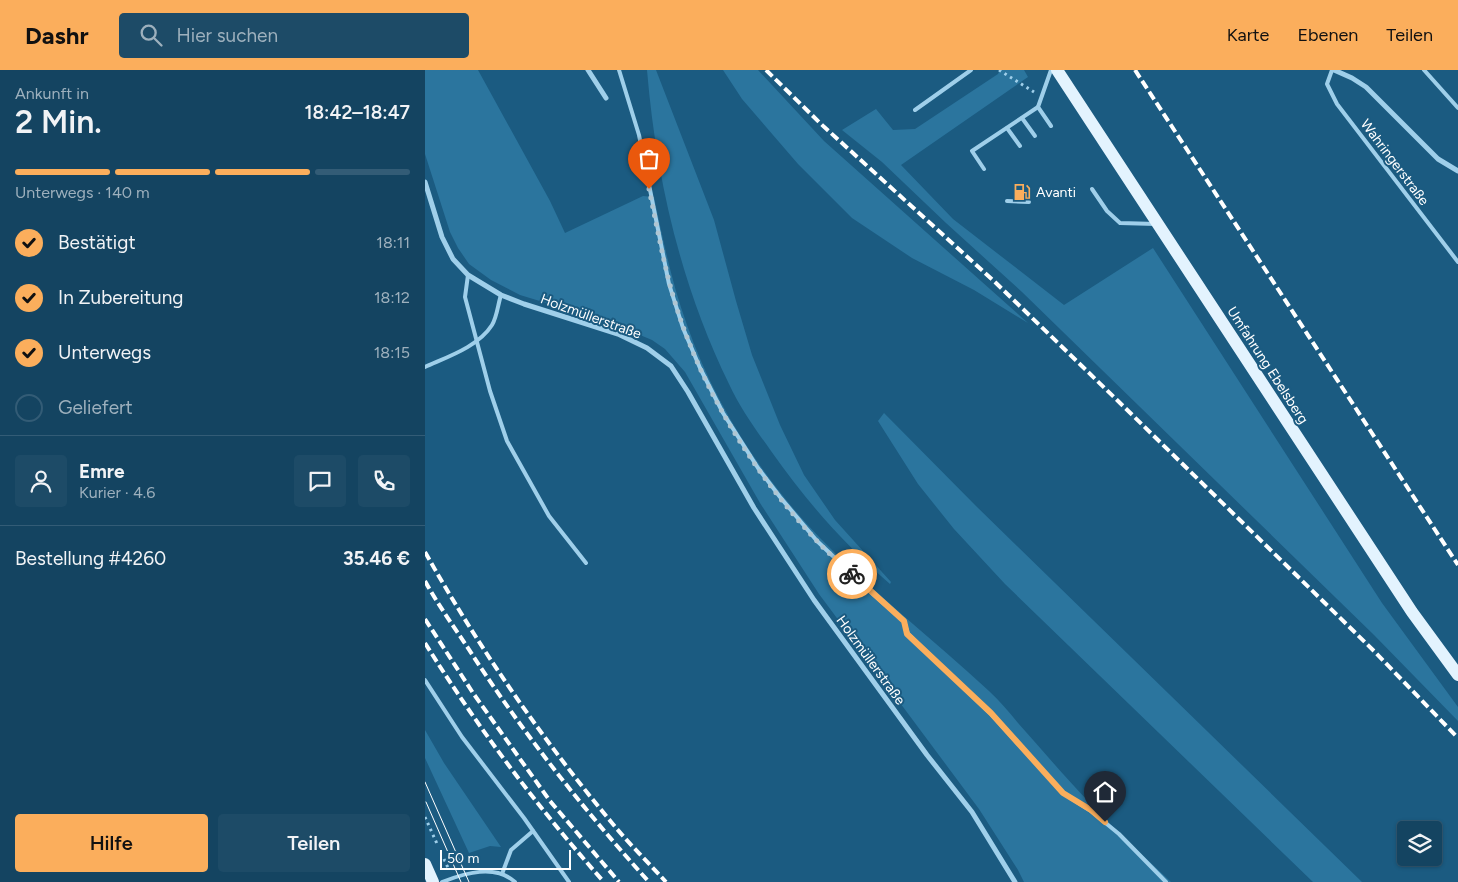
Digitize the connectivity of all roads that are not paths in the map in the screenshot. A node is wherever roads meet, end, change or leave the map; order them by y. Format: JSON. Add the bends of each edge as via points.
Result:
{"nodes":[{"id":1,"x":588,"y":70,"type":"edge"},
{"id":2,"x":619,"y":70,"type":"edge"},
{"id":3,"x":971,"y":70,"type":"edge"},
{"id":4,"x":1051,"y":70,"type":"edge"},
{"id":5,"x":1057,"y":70,"type":"edge"},
{"id":6,"x":1333,"y":70,"type":"edge"},
{"id":7,"x":1424,"y":70,"type":"edge"},
{"id":8,"x":606,"y":98,"type":"dead end"},
{"id":9,"x":1038,"y":107,"type":"junction"},
{"id":10,"x":1458,"y":108,"type":"edge"},
{"id":11,"x":915,"y":110,"type":"dead end"},
{"id":12,"x":1022,"y":118,"type":"junction"},
{"id":13,"x":1051,"y":126,"type":"dead end"},
{"id":14,"x":1007,"y":128,"type":"junction"},
{"id":15,"x":1035,"y":136,"type":"dead end"},
{"id":16,"x":1020,"y":146,"type":"dead end"},
{"id":17,"x":985,"y":169,"type":"dead end"},
{"id":18,"x":1458,"y":171,"type":"edge"},
{"id":19,"x":425,"y":182,"type":"edge"},
{"id":20,"x":1092,"y":189,"type":"dead end"},
{"id":21,"x":1007,"y":201,"type":"dead end"},
{"id":22,"x":1029,"y":202,"type":"dead end"},
{"id":23,"x":1158,"y":224,"type":"junction"},
{"id":24,"x":1458,"y":262,"type":"edge"},
{"id":25,"x":468,"y":276,"type":"junction"},
{"id":26,"x":501,"y":295,"type":"junction"},
{"id":27,"x":477,"y":341,"type":"junction"},
{"id":28,"x":425,"y":367,"type":"edge"},
{"id":29,"x":586,"y":563,"type":"dead end"},
{"id":30,"x":1458,"y":675,"type":"edge"},
{"id":31,"x":425,"y":680,"type":"edge"},
{"id":32,"x":533,"y":831,"type":"junction"},
{"id":33,"x":425,"y":864,"type":"edge"},
{"id":34,"x":503,"y":874,"type":"junction"},
{"id":35,"x":433,"y":882,"type":"edge"},
{"id":36,"x":442,"y":882,"type":"edge"},
{"id":37,"x":515,"y":882,"type":"edge"},
{"id":38,"x":569,"y":882,"type":"edge"},
{"id":39,"x":1015,"y":882,"type":"edge"},
{"id":40,"x":1166,"y":882,"type":"edge"}],
"edges":[{"from":1,"to":8,"type":"street"},
{"from":2,"to":40,"type":"lane","via":[[639,135],[667,275],[683,328],[723,414],[758,468],[817,541],[904,621],[907,634],[991,713],[1063,793],[1091,810],[1119,834]]},
{"from":3,"to":11,"type":"lane"},
{"from":4,"to":9,"type":"lane"},
{"from":5,"to":23,"type":"main road","name":"Umfahrung Ebelsberg"},
{"from":6,"to":18,"type":"street","via":[[1366,87],[1431,153]]},
{"from":6,"to":24,"type":"lane","name":"Wahringerstraße","via":[[1327,84],[1337,104]]},
{"from":7,"to":10,"type":"lane"},
{"from":9,"to":12,"type":"lane"},
{"from":9,"to":13,"type":"lane"},
{"from":12,"to":14,"type":"lane"},
{"from":12,"to":15,"type":"lane"},
{"from":14,"to":16,"type":"lane"},
{"from":14,"to":17,"type":"lane","via":[[972,151]]},
{"from":19,"to":25,"type":"street","name":"Holzmüllerstraße","via":[[442,237]]},
{"from":20,"to":23,"type":"lane","via":[[1120,223]]},
{"from":21,"to":22,"type":"lane"},
{"from":23,"to":30,"type":"main road","name":"Umfahrung Ebelsberg","via":[[1412,612]]},
{"from":25,"to":26,"type":"street","name":"Holzmüllerstraße"},
{"from":25,"to":27,"type":"lane","via":[[465,297]]},
{"from":26,"to":27,"type":"lane","via":[[492,325]]},
{"from":26,"to":39,"type":"street","name":"Holzmüllerstraße","via":[[618,334],[647,348],[671,366],[754,508],[814,600],[927,755],[973,812]]},
{"from":27,"to":28,"type":"lane"},
{"from":27,"to":29,"type":"lane","via":[[507,442],[549,516]]},
{"from":31,"to":32,"type":"lane","via":[[462,737]]},
{"from":32,"to":34,"type":"lane","via":[[511,850]]},
{"from":32,"to":38,"type":"lane"},
{"from":33,"to":35,"type":"main road"},
{"from":34,"to":36,"type":"lane","via":[[478,872]]},
{"from":34,"to":37,"type":"lane"}]}
